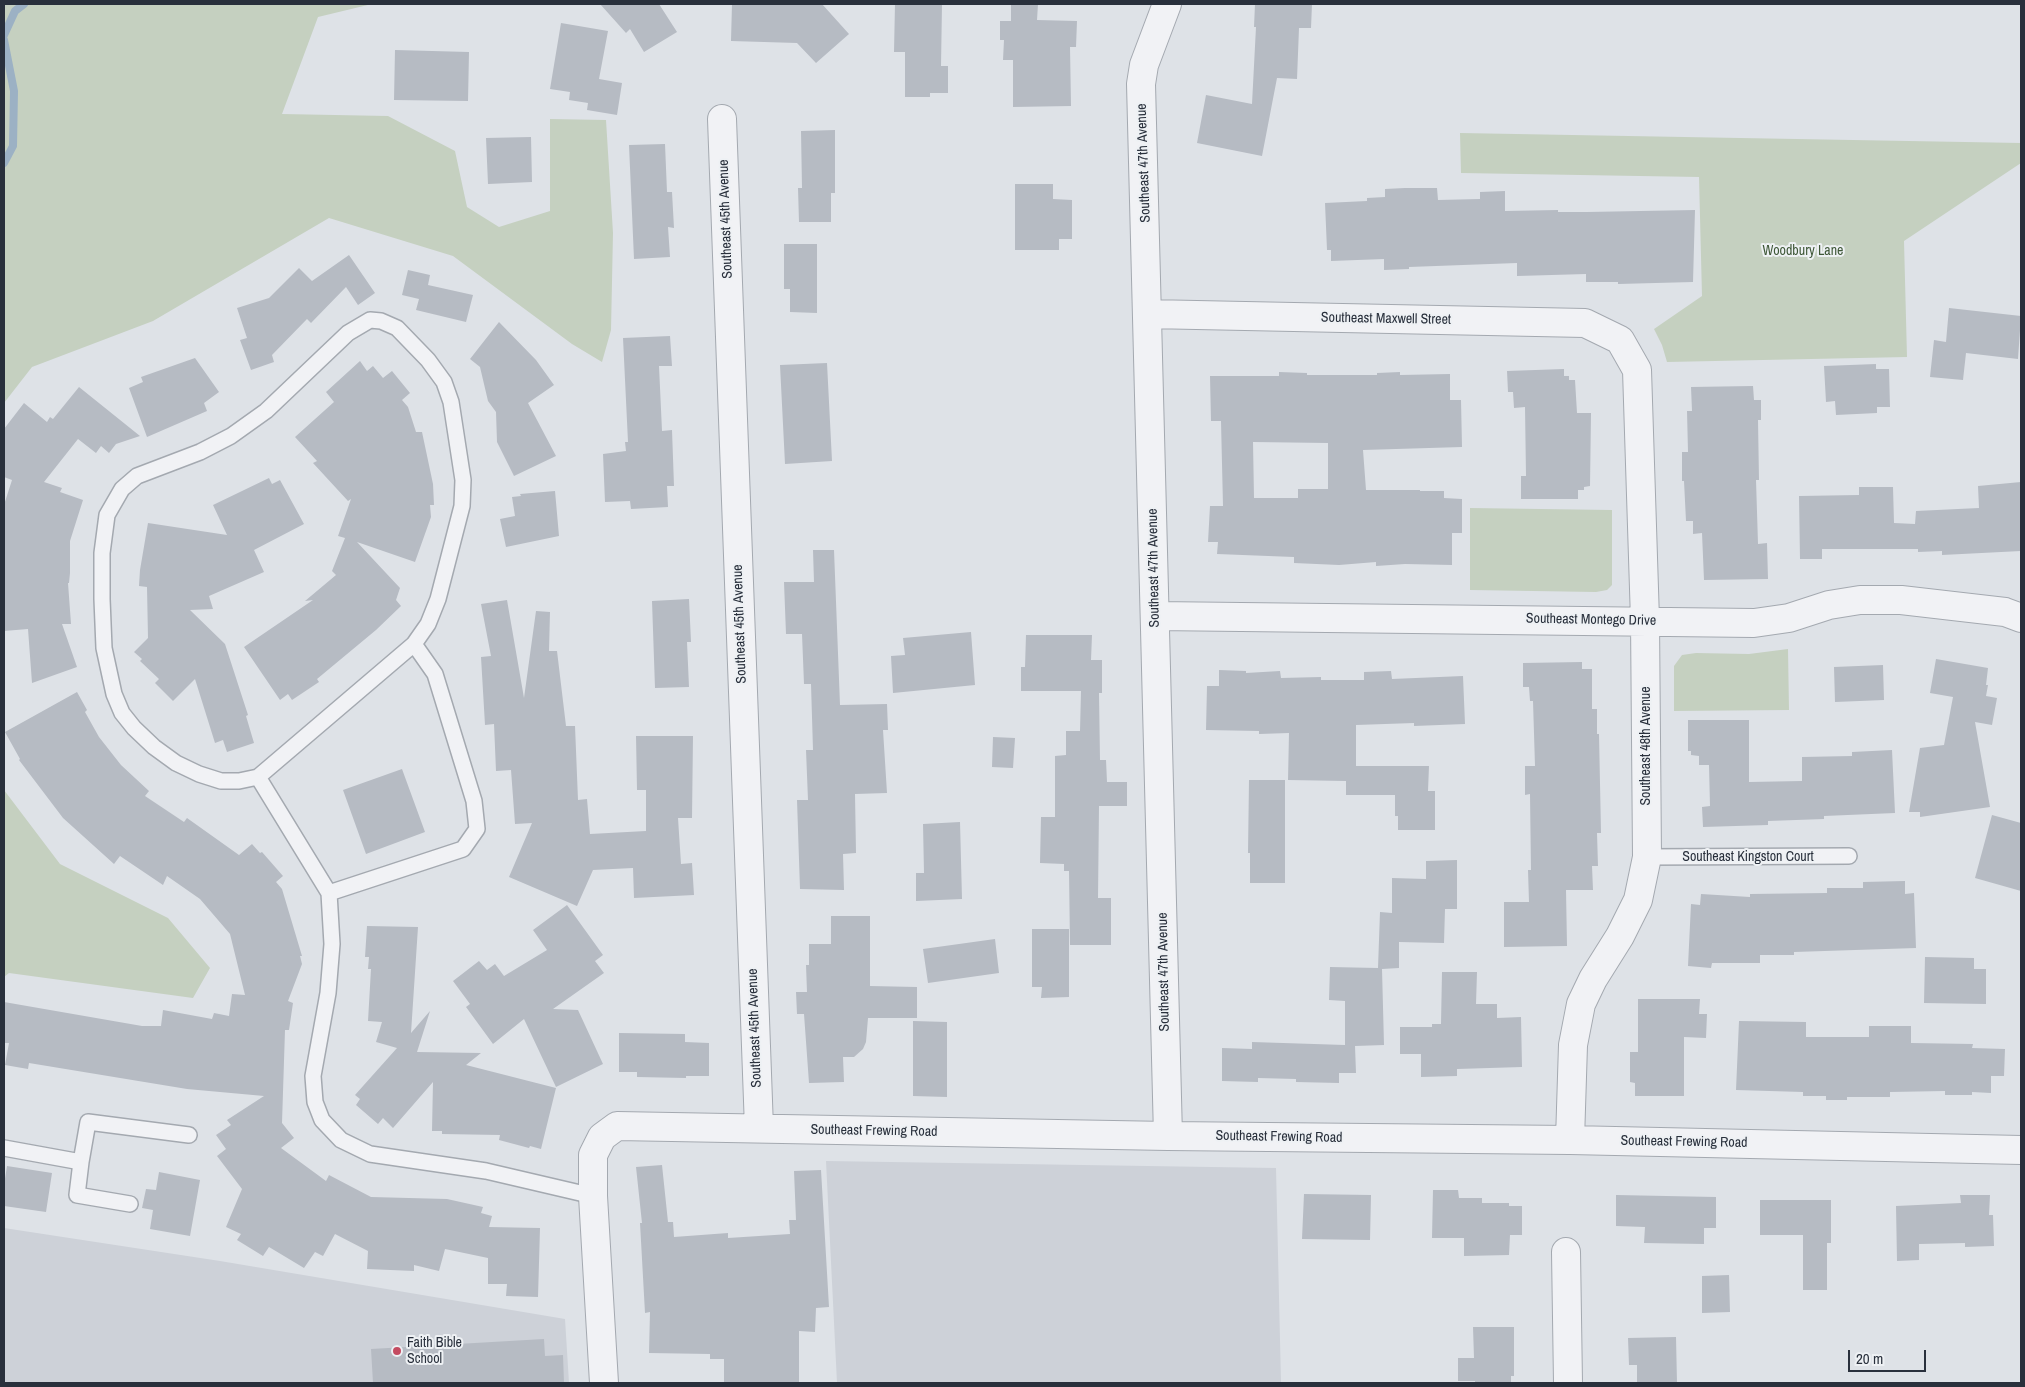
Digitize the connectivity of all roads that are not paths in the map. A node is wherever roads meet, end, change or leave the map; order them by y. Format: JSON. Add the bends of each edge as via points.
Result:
{"nodes":[{"id":1,"x":1167,"y":4,"type":"edge"},
{"id":2,"x":722,"y":119,"type":"dead end"},
{"id":3,"x":1148,"y":314,"type":"junction"},
{"id":4,"x":1620,"y":340,"type":"joint"},
{"id":5,"x":1156,"y":616,"type":"junction"},
{"id":6,"x":2021,"y":618,"type":"edge"},
{"id":7,"x":1645,"y":620,"type":"junction"},
{"id":8,"x":414,"y":644,"type":"junction"},
{"id":9,"x":258,"y":777,"type":"junction"},
{"id":10,"x":1849,"y":856,"type":"dead end"},
{"id":11,"x":1647,"y":857,"type":"junction"},
{"id":12,"x":329,"y":893,"type":"junction"},
{"id":13,"x":759,"y":1128,"type":"junction"},
{"id":14,"x":189,"y":1135,"type":"dead end"},
{"id":15,"x":1168,"y":1136,"type":"junction"},
{"id":16,"x":1570,"y":1140,"type":"junction"},
{"id":17,"x":4,"y":1148,"type":"edge"},
{"id":18,"x":2021,"y":1150,"type":"edge"},
{"id":19,"x":81,"y":1162,"type":"junction"},
{"id":20,"x":593,"y":1196,"type":"junction"},
{"id":21,"x":130,"y":1204,"type":"dead end"},
{"id":22,"x":1566,"y":1252,"type":"dead end"},
{"id":23,"x":604,"y":1383,"type":"edge"},
{"id":24,"x":1568,"y":1383,"type":"edge"}],
"edges":[{"from":1,"to":3,"type":"street","name":"Southeast 47th Avenue","via":[[1144,65],[1141,84]]},
{"from":2,"to":13,"type":"street","name":"Southeast 45th Avenue"},
{"from":3,"to":4,"type":"street","name":"Southeast Maxwell Street","via":[[1585,323]]},
{"from":3,"to":5,"type":"street","name":"Southeast 47th Avenue"},
{"from":4,"to":7,"type":"street","name":"Southeast 48th Avenue","via":[[1637,370]]},
{"from":5,"to":7,"type":"street","name":"Southeast Montego Drive"},
{"from":5,"to":15,"type":"street","name":"Southeast 47th Avenue"},
{"from":6,"to":7,"type":"street","name":"Southeast Montego Drive","via":[[2004,612],[1901,600],[1860,600],[1829,605],[1789,618],[1754,623]]},
{"from":7,"to":11,"type":"street","name":"Southeast 48th Avenue"},
{"from":8,"to":9,"type":"lane"},
{"from":8,"to":9,"type":"lane","via":[[428,624],[438,598],[462,506],[464,480],[456,422],[444,382],[397,328],[370,320],[348,333],[266,411],[231,436],[200,452],[137,476],[122,489],[107,516],[102,553],[104,648],[114,694],[122,713],[154,747],[199,774],[239,781]]},
{"from":8,"to":12,"type":"lane","via":[[435,674],[474,800],[477,829],[462,849]]},
{"from":9,"to":12,"type":"lane"},
{"from":10,"to":11,"type":"lane","name":"Southeast Kingston Court"},
{"from":11,"to":16,"type":"street","name":"Southeast 48th Avenue","via":[[1638,900],[1581,1004],[1573,1046]]},
{"from":12,"to":20,"type":"lane","via":[[332,944],[328,993],[313,1076],[315,1102],[322,1120],[340,1140],[370,1154],[486,1171]]},
{"from":13,"to":15,"type":"street","name":"Southeast Frewing Road"},
{"from":13,"to":20,"type":"street","name":"Southeast Frewing Road","via":[[617,1126],[602,1137],[593,1155]]},
{"from":14,"to":19,"type":"lane","via":[[88,1122]]},
{"from":15,"to":16,"type":"street","name":"Southeast Frewing Road"},
{"from":16,"to":18,"type":"street","name":"Southeast Frewing Road"},
{"from":17,"to":19,"type":"lane"},
{"from":19,"to":21,"type":"lane","via":[[77,1195]]},
{"from":20,"to":23,"type":"street"},
{"from":22,"to":24,"type":"street"}]}
